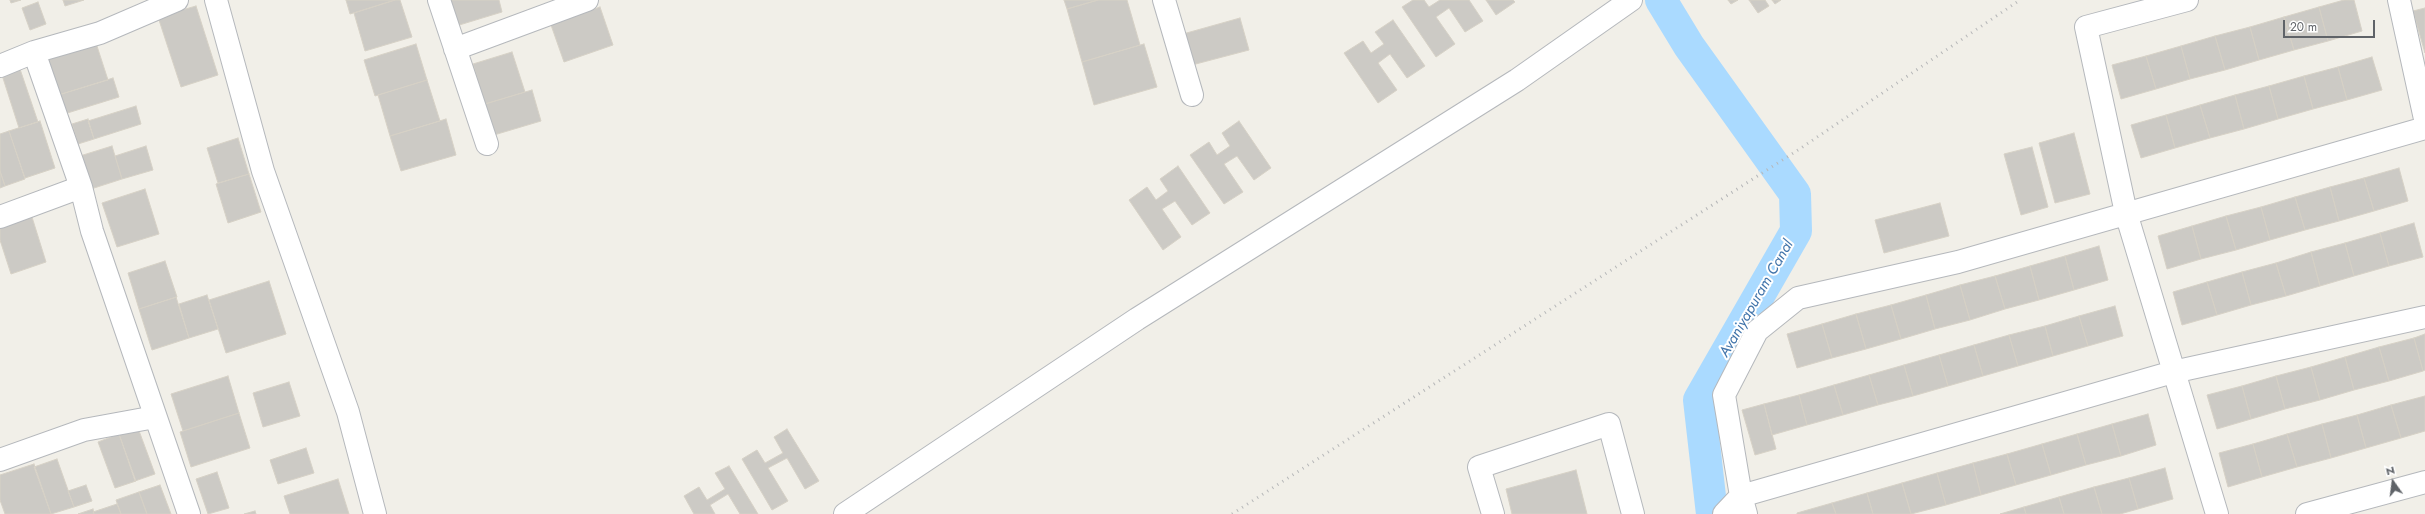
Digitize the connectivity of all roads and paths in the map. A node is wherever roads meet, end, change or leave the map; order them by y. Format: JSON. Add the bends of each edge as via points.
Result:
{"nodes":[{"id":1,"x":177,"y":0,"type":"edge"},
{"id":2,"x":216,"y":0,"type":"edge"},
{"id":3,"x":439,"y":0,"type":"edge"},
{"id":4,"x":587,"y":0,"type":"edge"},
{"id":5,"x":1164,"y":0,"type":"edge"},
{"id":6,"x":2137,"y":0,"type":"edge"},
{"id":7,"x":2187,"y":0,"type":"edge"},
{"id":8,"x":2399,"y":0,"type":"edge"},
{"id":9,"x":1629,"y":2,"type":"edge"},
{"id":10,"x":538,"y":9,"type":"edge"},
{"id":11,"x":2086,"y":27,"type":"junction"},
{"id":12,"x":455,"y":49,"type":"junction"},
{"id":13,"x":34,"y":52,"type":"junction"},
{"id":14,"x":0,"y":66,"type":"edge"},
{"id":15,"x":1192,"y":95,"type":"dead end"},
{"id":16,"x":2425,"y":119,"type":"edge"},
{"id":17,"x":2425,"y":128,"type":"edge"},
{"id":18,"x":487,"y":144,"type":"dead end"},
{"id":19,"x":81,"y":186,"type":"junction"},
{"id":20,"x":2126,"y":213,"type":"junction"},
{"id":21,"x":0,"y":217,"type":"edge"},
{"id":22,"x":2425,"y":317,"type":"edge"},
{"id":23,"x":2173,"y":372,"type":"junction"},
{"id":24,"x":155,"y":417,"type":"junction"},
{"id":25,"x":0,"y":460,"type":"edge"},
{"id":26,"x":2425,"y":482,"type":"edge"},
{"id":27,"x":1744,"y":505,"type":"edge"},
{"id":28,"x":189,"y":514,"type":"edge"},
{"id":29,"x":375,"y":514,"type":"edge"},
{"id":30,"x":845,"y":514,"type":"edge"},
{"id":31,"x":1493,"y":514,"type":"edge"},
{"id":32,"x":1633,"y":514,"type":"edge"},
{"id":33,"x":1724,"y":514,"type":"edge"},
{"id":34,"x":2217,"y":514,"type":"edge"},
{"id":35,"x":2307,"y":514,"type":"edge"}],
"edges":[{"from":1,"to":13,"type":"street","via":[[100,33]]},
{"from":2,"to":29,"type":"street","via":[[263,171],[348,412]]},
{"from":3,"to":12,"type":"street"},
{"from":4,"to":10,"type":"street"},
{"from":5,"to":15,"type":"street"},
{"from":6,"to":11,"type":"street"},
{"from":7,"to":11,"type":"street"},
{"from":8,"to":16,"type":"street"},
{"from":9,"to":30,"type":"street","via":[[1517,80],[1137,319]]},
{"from":10,"to":12,"type":"street"},
{"from":11,"to":20,"type":"street"},
{"from":12,"to":18,"type":"street"},
{"from":13,"to":14,"type":"street"},
{"from":13,"to":19,"type":"street"},
{"from":17,"to":20,"type":"street"},
{"from":19,"to":21,"type":"street"},
{"from":19,"to":24,"type":"street","via":[[92,231]]},
{"from":20,"to":23,"type":"street"},
{"from":20,"to":27,"type":"street","via":[[1958,262],[1798,298],[1757,331],[1724,395]]},
{"from":22,"to":23,"type":"street"},
{"from":23,"to":27,"type":"street"},
{"from":23,"to":34,"type":"street"},
{"from":24,"to":25,"type":"street","via":[[84,430]]},
{"from":24,"to":28,"type":"street"},
{"from":26,"to":35,"type":"street"},
{"from":27,"to":33,"type":"street"},
{"from":31,"to":32,"type":"street","via":[[1479,467],[1609,424]]}]}
